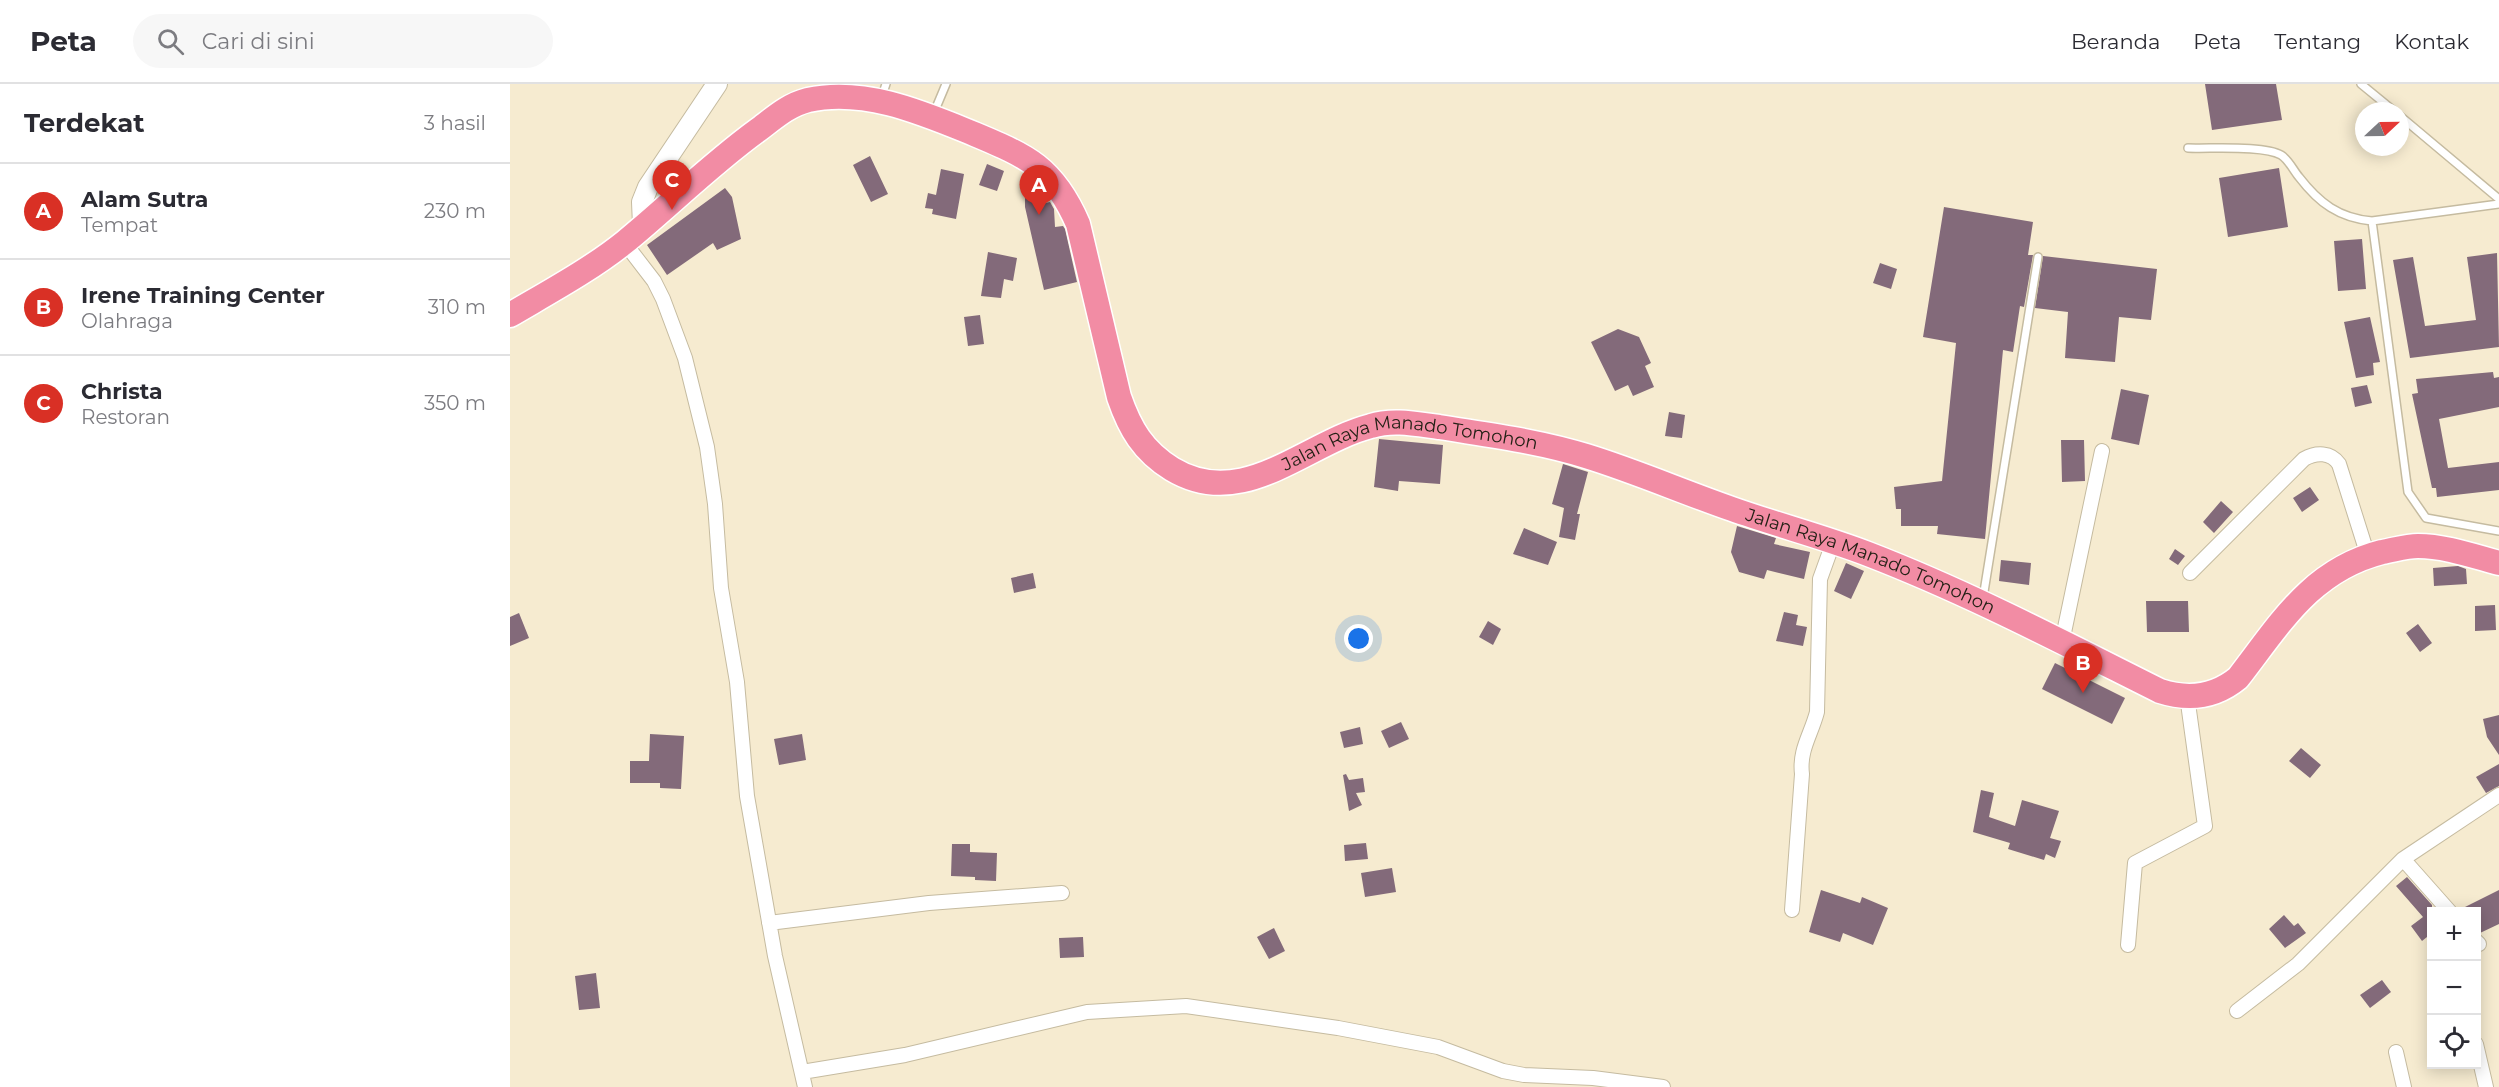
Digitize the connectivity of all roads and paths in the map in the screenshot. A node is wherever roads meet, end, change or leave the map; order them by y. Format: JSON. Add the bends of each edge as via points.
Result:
{"nodes":[{"id":1,"x":717,"y":84,"type":"edge"},
{"id":2,"x":946,"y":84,"type":"edge"},
{"id":3,"x":2361,"y":84,"type":"edge"},
{"id":4,"x":883,"y":93,"type":"edge"},
{"id":5,"x":2383,"y":102,"type":"edge"},
{"id":6,"x":932,"y":117,"type":"junction"},
{"id":7,"x":2409,"y":124,"type":"edge"},
{"id":8,"x":2188,"y":148,"type":"dead end"},
{"id":9,"x":2499,"y":201,"type":"edge"},
{"id":10,"x":2372,"y":221,"type":"junction"},
{"id":11,"x":644,"y":225,"type":"junction"},
{"id":12,"x":624,"y":242,"type":"junction"},
{"id":13,"x":2038,"y":257,"type":"dead end"},
{"id":14,"x":510,"y":315,"type":"edge"},
{"id":15,"x":2102,"y":451,"type":"dead end"},
{"id":16,"x":2499,"y":531,"type":"edge"},
{"id":17,"x":1833,"y":543,"type":"junction"},
{"id":18,"x":2368,"y":556,"type":"junction"},
{"id":19,"x":2499,"y":563,"type":"edge"},
{"id":20,"x":2190,"y":573,"type":"dead end"},
{"id":21,"x":1983,"y":603,"type":"junction"},
{"id":22,"x":2062,"y":642,"type":"junction"},
{"id":23,"x":2187,"y":696,"type":"junction"},
{"id":24,"x":2499,"y":795,"type":"edge"},
{"id":25,"x":2403,"y":859,"type":"junction"},
{"id":26,"x":1062,"y":893,"type":"dead end"},
{"id":27,"x":2446,"y":907,"type":"edge"},
{"id":28,"x":1792,"y":910,"type":"dead end"},
{"id":29,"x":769,"y":923,"type":"junction"},
{"id":30,"x":2128,"y":945,"type":"dead end"},
{"id":31,"x":2236,"y":1011,"type":"dead end"},
{"id":32,"x":2396,"y":1052,"type":"dead end"},
{"id":33,"x":2481,"y":1066,"type":"edge"},
{"id":34,"x":802,"y":1072,"type":"junction"},
{"id":35,"x":805,"y":1087,"type":"edge"},
{"id":36,"x":1663,"y":1087,"type":"edge"},
{"id":37,"x":2404,"y":1087,"type":"edge"},
{"id":38,"x":2486,"y":1087,"type":"edge"}],
"edges":[{"from":1,"to":11,"type":"street","via":[[648,187],[642,202]]},
{"from":2,"to":6,"type":"lane"},
{"from":3,"to":5,"type":"lane"},
{"from":4,"to":6,"type":"highway","name":"Jalan Raya Manado Tomohon"},
{"from":4,"to":11,"type":"highway","name":"Jalan Raya Manado Tomohon","via":[[809,100],[786,108]]},
{"from":6,"to":17,"type":"highway","name":"Jalan Raya Manado Tomohon","via":[[1040,166],[1059,188],[1078,224],[1124,412],[1145,449],[1183,476],[1210,482],[1242,481],[1351,432],[1402,422],[1503,437],[1585,455]]},
{"from":7,"to":9,"type":"lane"},
{"from":8,"to":10,"type":"lane","via":[[2269,150],[2283,156],[2326,205],[2344,216]]},
{"from":9,"to":10,"type":"lane"},
{"from":10,"to":16,"type":"lane","via":[[2408,492],[2426,518]]},
{"from":11,"to":12,"type":"highway","name":"Jalan Raya Manado Tomohon"},
{"from":12,"to":14,"type":"highway","name":"Jalan Raya Manado Tomohon","via":[[594,265]]},
{"from":12,"to":29,"type":"street","via":[[654,281],[666,307],[685,358],[707,447],[716,504],[721,588],[737,682],[747,796]]},
{"from":13,"to":21,"type":"lane"},
{"from":15,"to":22,"type":"street"},
{"from":17,"to":21,"type":"highway","name":"Jalan Raya Manado Tomohon"},
{"from":17,"to":28,"type":"street","via":[[1820,579],[1817,712],[1801,755]]},
{"from":18,"to":19,"type":"highway","name":"Jalan Raya Manado Tomohon","via":[[2419,546]]},
{"from":18,"to":20,"type":"street","via":[[2339,464],[2330,455],[2317,454],[2304,459]]},
{"from":18,"to":23,"type":"highway","name":"Jalan Raya Manado Tomohon","via":[[2344,566],[2296,602],[2231,684],[2210,694]]},
{"from":21,"to":22,"type":"highway","name":"Jalan Raya Manado Tomohon"},
{"from":22,"to":23,"type":"highway","name":"Jalan Raya Manado Tomohon","via":[[2160,691]]},
{"from":23,"to":30,"type":"street","via":[[2205,826],[2135,863]]},
{"from":24,"to":25,"type":"street"},
{"from":25,"to":27,"type":"street"},
{"from":25,"to":31,"type":"street","via":[[2298,964]]},
{"from":26,"to":29,"type":"street","via":[[929,903]]},
{"from":29,"to":34,"type":"street"},
{"from":32,"to":37,"type":"street"},
{"from":33,"to":38,"type":"street"},
{"from":34,"to":35,"type":"street"},
{"from":34,"to":36,"type":"street","via":[[905,1054],[1087,1012],[1186,1006],[1438,1047],[1524,1075]]}]}
